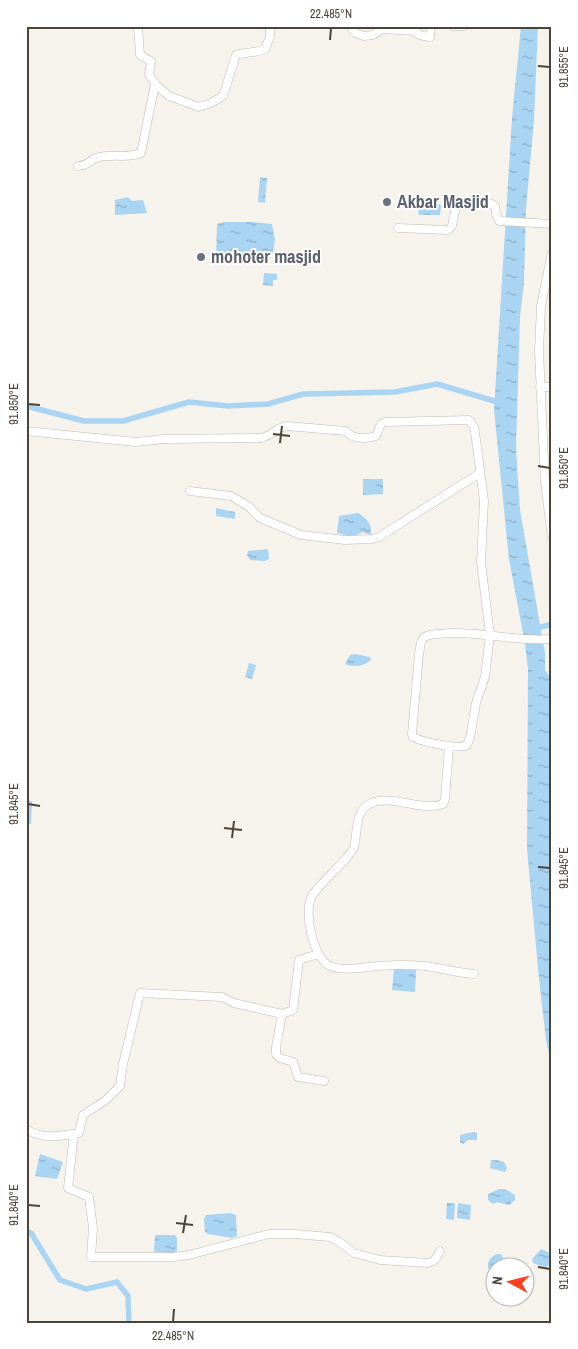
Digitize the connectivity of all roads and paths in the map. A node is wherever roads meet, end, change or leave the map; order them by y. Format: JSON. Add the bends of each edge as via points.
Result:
{"nodes":[{"id":1,"x":138,"y":26,"type":"edge"},
{"id":2,"x":270,"y":26,"type":"edge"},
{"id":3,"x":350,"y":26,"type":"edge"},
{"id":4,"x":431,"y":26,"type":"edge"},
{"id":5,"x":453,"y":26,"type":"edge"},
{"id":6,"x":464,"y":26,"type":"edge"},
{"id":7,"x":155,"y":84,"type":"junction"},
{"id":8,"x":78,"y":166,"type":"dead end"},
{"id":9,"x":552,"y":224,"type":"edge"},
{"id":10,"x":398,"y":228,"type":"dead end"},
{"id":11,"x":552,"y":252,"type":"edge"},
{"id":12,"x":548,"y":283,"type":"edge"},
{"id":13,"x":540,"y":386,"type":"junction"},
{"id":14,"x":552,"y":387,"type":"edge"},
{"id":15,"x":26,"y":431,"type":"edge"},
{"id":16,"x":480,"y":473,"type":"junction"},
{"id":17,"x":190,"y":491,"type":"dead end"},
{"id":18,"x":552,"y":538,"type":"edge"},
{"id":19,"x":490,"y":635,"type":"junction"},
{"id":20,"x":549,"y":639,"type":"edge"},
{"id":21,"x":449,"y":747,"type":"junction"},
{"id":22,"x":318,"y":954,"type":"junction"},
{"id":23,"x":474,"y":974,"type":"dead end"},
{"id":24,"x":282,"y":1014,"type":"junction"},
{"id":25,"x":324,"y":1081,"type":"dead end"},
{"id":26,"x":26,"y":1129,"type":"edge"},
{"id":27,"x":74,"y":1134,"type":"junction"},
{"id":28,"x":440,"y":1251,"type":"dead end"}],
"edges":[{"from":1,"to":7,"type":"street","via":[[140,55],[151,61],[149,74]]},
{"from":2,"to":7,"type":"street","via":[[265,49],[236,55],[223,96],[211,103],[199,107],[180,101]]},
{"from":3,"to":4,"type":"street","via":[[355,33],[364,36],[382,29],[416,31],[430,37]]},
{"from":5,"to":6,"type":"street"},
{"from":7,"to":8,"type":"street","via":[[141,153],[95,158],[88,165]]},
{"from":9,"to":10,"type":"street","via":[[499,221],[494,204],[459,205],[455,208],[451,229]]},
{"from":11,"to":12,"type":"street"},
{"from":12,"to":13,"type":"street","via":[[540,319]]},
{"from":13,"to":14,"type":"street"},
{"from":13,"to":18,"type":"street","via":[[544,482]]},
{"from":15,"to":16,"type":"street","via":[[136,442],[164,438],[261,438],[287,426],[346,431],[352,437],[361,438],[376,436],[381,424],[386,422],[468,420],[474,427]]},
{"from":16,"to":17,"type":"street","via":[[379,538],[372,539],[345,540],[301,535],[260,518],[231,496]]},
{"from":16,"to":19,"type":"street","via":[[484,501],[481,562]]},
{"from":19,"to":20,"type":"street"},
{"from":19,"to":21,"type":"street","via":[[485,677],[476,703],[469,743],[465,747]]},
{"from":19,"to":21,"type":"street","via":[[433,634],[421,642],[412,736]]},
{"from":21,"to":22,"type":"street","via":[[443,804],[382,800],[363,810],[351,853],[310,902],[310,927]]},
{"from":22,"to":23,"type":"street","via":[[325,963],[341,968],[426,966]]},
{"from":22,"to":24,"type":"street","via":[[300,960],[293,1010]]},
{"from":24,"to":25,"type":"street","via":[[276,1054],[293,1062],[298,1077]]},
{"from":24,"to":27,"type":"street","via":[[234,1003],[222,997],[140,993],[120,1086],[83,1115],[78,1133]]},
{"from":26,"to":27,"type":"street","via":[[33,1134],[51,1137]]},
{"from":27,"to":28,"type":"street","via":[[68,1188],[89,1197],[93,1228],[91,1258],[189,1255],[269,1234],[330,1238],[354,1252],[380,1260],[432,1262]]}]}
